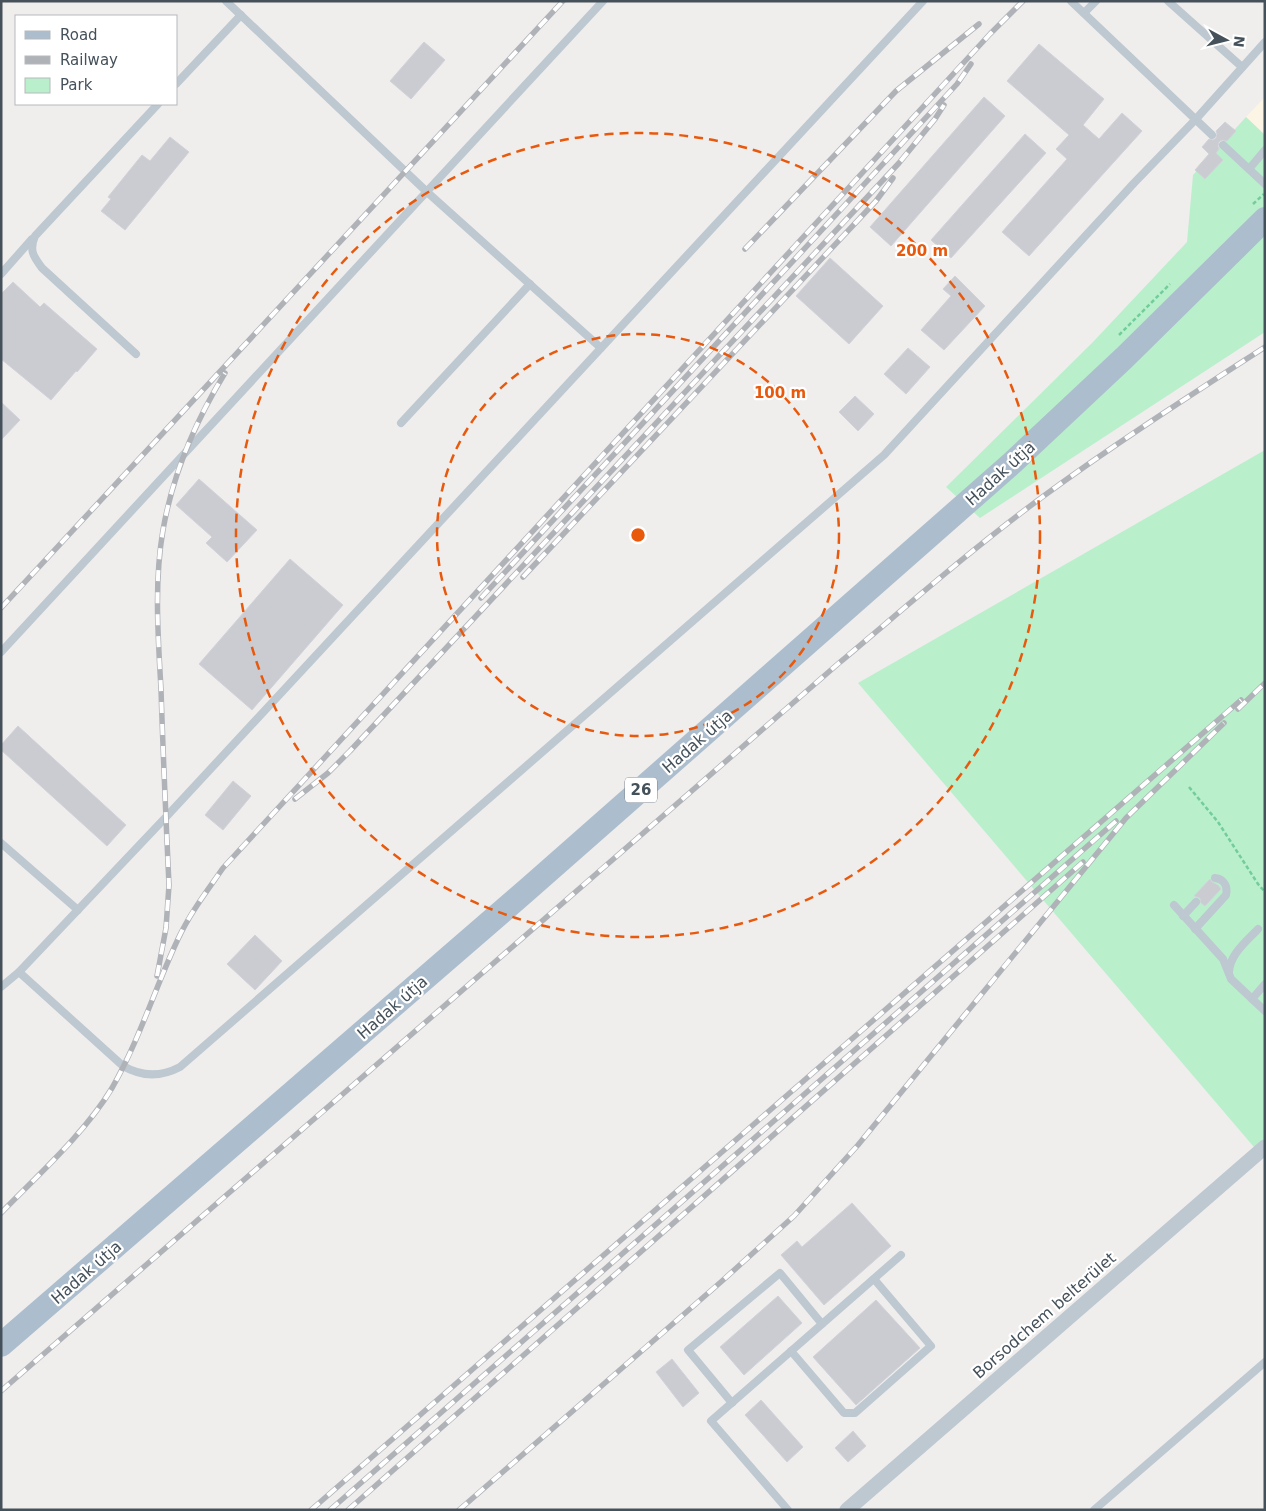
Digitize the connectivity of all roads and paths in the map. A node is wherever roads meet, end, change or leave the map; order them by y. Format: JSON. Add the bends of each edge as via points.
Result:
{"nodes":[{"id":1,"x":226,"y":1,"type":"edge"},
{"id":2,"x":603,"y":1,"type":"edge"},
{"id":3,"x":923,"y":1,"type":"edge"},
{"id":4,"x":1071,"y":1,"type":"edge"},
{"id":5,"x":1096,"y":1,"type":"edge"},
{"id":6,"x":1168,"y":1,"type":"edge"},
{"id":7,"x":1084,"y":14,"type":"junction"},
{"id":8,"x":241,"y":15,"type":"junction"},
{"id":9,"x":1265,"y":42,"type":"edge"},
{"id":10,"x":1242,"y":67,"type":"junction"},
{"id":11,"x":178,"y":82,"type":"edge"},
{"id":12,"x":157,"y":105,"type":"edge"},
{"id":13,"x":1196,"y":119,"type":"junction"},
{"id":14,"x":1212,"y":135,"type":"dead end"},
{"id":15,"x":1223,"y":145,"type":"dead end"},
{"id":16,"x":1265,"y":150,"type":"edge"},
{"id":17,"x":1249,"y":168,"type":"junction"},
{"id":18,"x":1265,"y":184,"type":"edge"},
{"id":19,"x":427,"y":192,"type":"junction"},
{"id":20,"x":1265,"y":219,"type":"edge"},
{"id":21,"x":36,"y":236,"type":"junction"},
{"id":22,"x":1,"y":274,"type":"edge"},
{"id":23,"x":530,"y":284,"type":"junction"},
{"id":24,"x":601,"y":348,"type":"junction"},
{"id":25,"x":136,"y":354,"type":"dead end"},
{"id":26,"x":401,"y":423,"type":"dead end"},
{"id":27,"x":1,"y":652,"type":"edge"},
{"id":28,"x":1189,"y":787,"type":"dead end"},
{"id":29,"x":1,"y":843,"type":"edge"},
{"id":30,"x":1215,"y":878,"type":"dead end"},
{"id":31,"x":1265,"y":892,"type":"edge"},
{"id":32,"x":1196,"y":902,"type":"dead end"},
{"id":33,"x":1174,"y":905,"type":"dead end"},
{"id":34,"x":78,"y":910,"type":"junction"},
{"id":35,"x":1183,"y":916,"type":"junction"},
{"id":36,"x":1196,"y":929,"type":"junction"},
{"id":37,"x":1258,"y":930,"type":"dead end"},
{"id":38,"x":19,"y":972,"type":"junction"},
{"id":39,"x":1229,"y":972,"type":"junction"},
{"id":40,"x":1265,"y":984,"type":"edge"},
{"id":41,"x":1,"y":988,"type":"edge"},
{"id":42,"x":1252,"y":999,"type":"junction"},
{"id":43,"x":1265,"y":1011,"type":"edge"},
{"id":44,"x":1265,"y":1147,"type":"edge"},
{"id":45,"x":901,"y":1255,"type":"dead end"},
{"id":46,"x":874,"y":1279,"type":"junction"},
{"id":47,"x":822,"y":1324,"type":"junction"},
{"id":48,"x":1,"y":1345,"type":"edge"},
{"id":49,"x":791,"y":1351,"type":"junction"},
{"id":50,"x":1265,"y":1362,"type":"edge"},
{"id":51,"x":732,"y":1403,"type":"junction"},
{"id":52,"x":788,"y":1510,"type":"edge"},
{"id":53,"x":847,"y":1510,"type":"edge"},
{"id":54,"x":1094,"y":1510,"type":"edge"}],
"edges":[{"from":1,"to":8,"type":"lane"},
{"from":2,"to":19,"type":"lane"},
{"from":3,"to":24,"type":"lane"},
{"from":4,"to":7,"type":"lane"},
{"from":5,"to":7,"type":"lane"},
{"from":6,"to":10,"type":"lane"},
{"from":7,"to":13,"type":"lane"},
{"from":8,"to":11,"type":"lane"},
{"from":8,"to":19,"type":"lane"},
{"from":9,"to":10,"type":"lane"},
{"from":10,"to":13,"type":"lane"},
{"from":12,"to":21,"type":"lane"},
{"from":13,"to":14,"type":"lane"},
{"from":13,"to":38,"type":"lane","via":[[884,455],[180,1068],[152,1075],[140,1074],[123,1066]]},
{"from":15,"to":17,"type":"lane"},
{"from":16,"to":17,"type":"lane"},
{"from":17,"to":18,"type":"lane"},
{"from":19,"to":23,"type":"lane"},
{"from":19,"to":27,"type":"lane"},
{"from":20,"to":48,"type":"main road","name":"Hadak útja","number":"26","via":[[1012,463],[528,889]]},
{"from":21,"to":22,"type":"lane"},
{"from":21,"to":25,"type":"lane","via":[[32,252],[42,268]]},
{"from":23,"to":24,"type":"lane"},
{"from":23,"to":26,"type":"lane"},
{"from":24,"to":34,"type":"lane"},
{"from":28,"to":31,"type":"path","via":[[1218,822]]},
{"from":29,"to":34,"type":"lane"},
{"from":30,"to":36,"type":"lane","via":[[1226,884],[1226,895]]},
{"from":32,"to":35,"type":"lane"},
{"from":33,"to":35,"type":"lane"},
{"from":34,"to":38,"type":"lane"},
{"from":35,"to":36,"type":"lane"},
{"from":36,"to":39,"type":"lane","via":[[1223,959]]},
{"from":37,"to":39,"type":"lane","via":[[1233,956]]},
{"from":38,"to":41,"type":"lane"},
{"from":39,"to":42,"type":"lane","via":[[1231,979]]},
{"from":40,"to":42,"type":"lane"},
{"from":42,"to":43,"type":"lane"},
{"from":44,"to":53,"type":"street","name":"Borsodchem belterület"},
{"from":45,"to":46,"type":"lane"},
{"from":46,"to":47,"type":"lane"},
{"from":46,"to":49,"type":"lane","via":[[931,1346],[855,1413],[844,1413]]},
{"from":47,"to":49,"type":"lane"},
{"from":47,"to":51,"type":"lane","via":[[780,1273],[688,1350]]},
{"from":49,"to":51,"type":"lane"},
{"from":50,"to":54,"type":"lane"},
{"from":51,"to":52,"type":"lane","via":[[711,1421]]}]}
